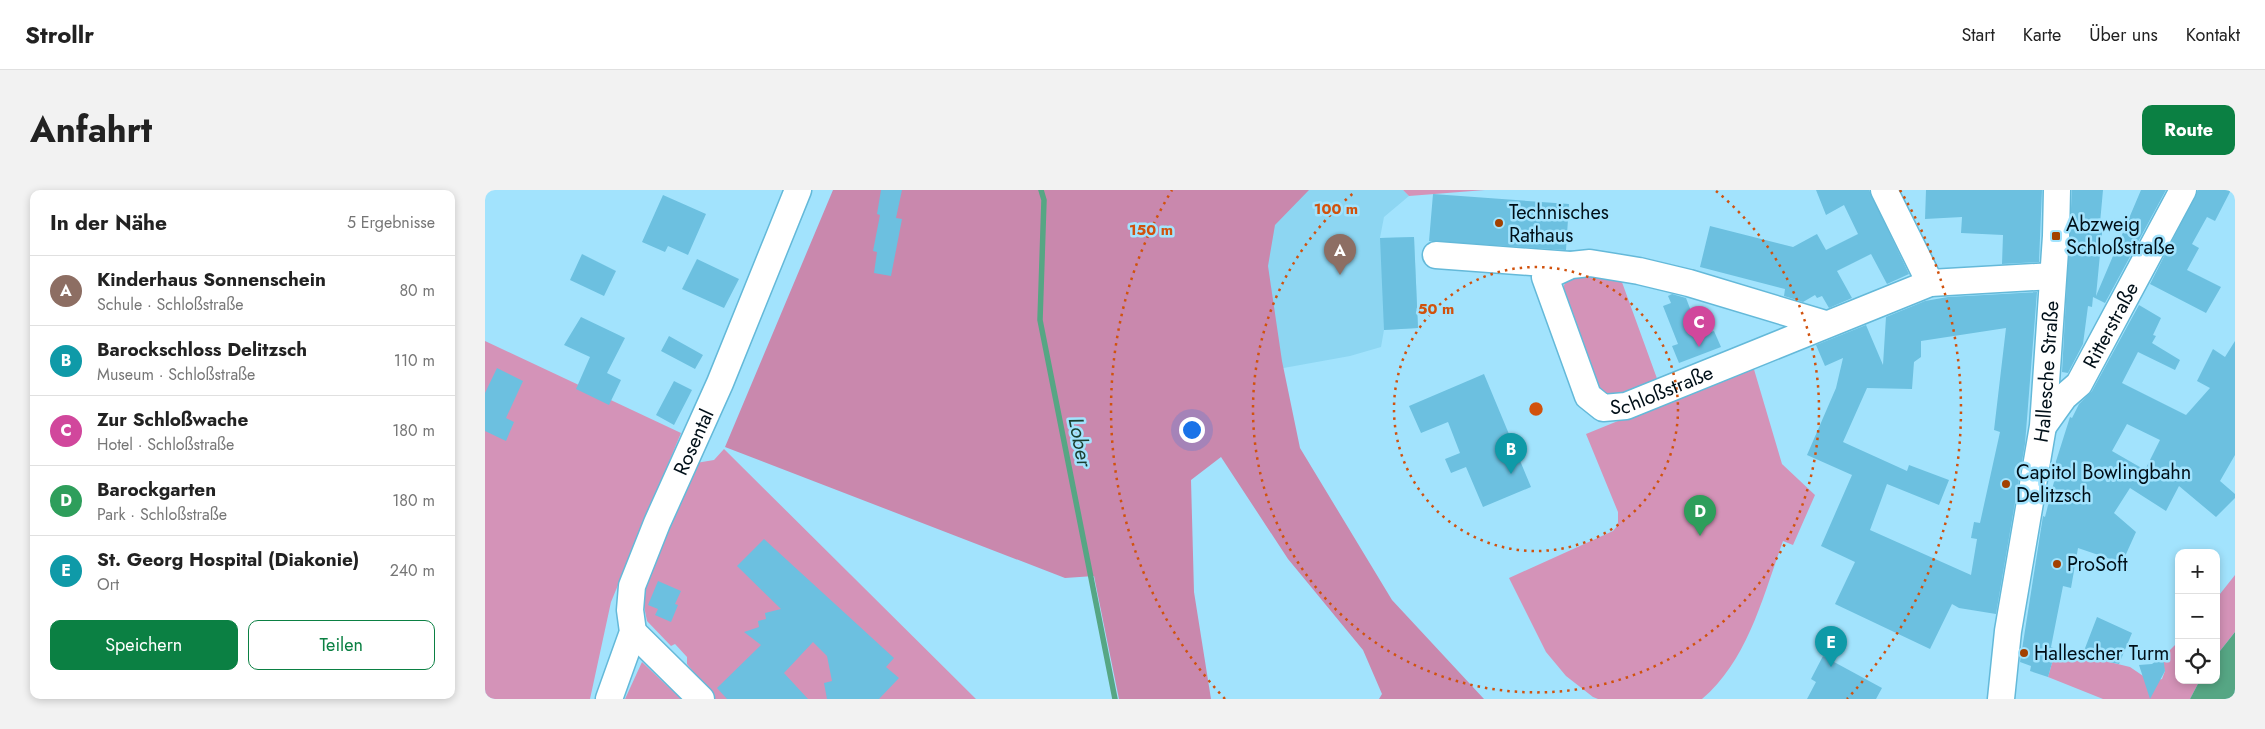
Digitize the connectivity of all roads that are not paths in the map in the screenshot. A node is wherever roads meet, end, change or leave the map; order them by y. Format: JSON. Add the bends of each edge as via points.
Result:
{"nodes":[{"id":1,"x":798,"y":190,"type":"edge"},
{"id":2,"x":1884,"y":190,"type":"edge"},
{"id":3,"x":2057,"y":190,"type":"edge"},
{"id":4,"x":2183,"y":190,"type":"edge"},
{"id":5,"x":1436,"y":255,"type":"dead end"},
{"id":6,"x":1571,"y":265,"type":"junction"},
{"id":7,"x":2053,"y":276,"type":"junction"},
{"id":8,"x":1930,"y":283,"type":"junction"},
{"id":9,"x":1825,"y":324,"type":"junction"},
{"id":10,"x":2043,"y":426,"type":"junction"},
{"id":11,"x":633,"y":632,"type":"junction"},
{"id":12,"x":609,"y":699,"type":"edge"},
{"id":13,"x":701,"y":699,"type":"edge"},
{"id":14,"x":2001,"y":699,"type":"edge"}],
"edges":[{"from":1,"to":11,"type":"street","name":"Rosental","via":[[720,383],[632,586],[630,610]]},
{"from":2,"to":8,"type":"street"},
{"from":3,"to":7,"type":"street","name":"Hallesche Straße"},
{"from":4,"to":10,"type":"street","name":"Ritterstraße","via":[[2079,384],[2063,397]]},
{"from":5,"to":6,"type":"street","name":"Schloßstraße"},
{"from":6,"to":9,"type":"street","name":"Schloßstraße","via":[[1590,263],[1639,271]]},
{"from":6,"to":9,"type":"street","name":"Schloßstraße","via":[[1545,277],[1588,396],[1603,408],[1626,406]]},
{"from":7,"to":8,"type":"street","name":"Schloßstraße"},
{"from":7,"to":10,"type":"street","name":"Hallesche Straße"},
{"from":8,"to":9,"type":"street","name":"Schloßstraße"},
{"from":10,"to":14,"type":"street","name":"Hallesche Straße"},
{"from":11,"to":12,"type":"street","name":"Rosental"},
{"from":11,"to":13,"type":"street"}]}
